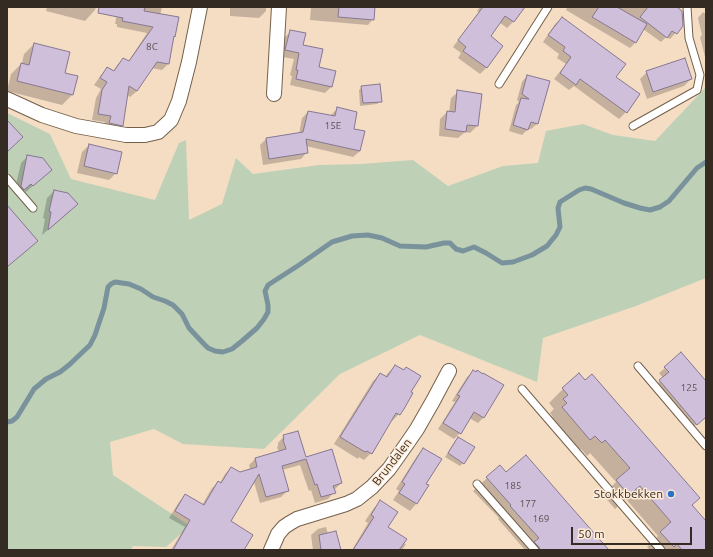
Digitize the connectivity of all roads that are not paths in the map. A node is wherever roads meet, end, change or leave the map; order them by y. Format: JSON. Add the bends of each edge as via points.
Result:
{"nodes":[{"id":1,"x":200,"y":7,"type":"edge"},
{"id":2,"x":279,"y":7,"type":"edge"},
{"id":3,"x":548,"y":7,"type":"edge"},
{"id":4,"x":687,"y":7,"type":"edge"},
{"id":5,"x":498,"y":84,"type":"dead end"},
{"id":6,"x":274,"y":94,"type":"dead end"},
{"id":7,"x":7,"y":99,"type":"edge"},
{"id":8,"x":633,"y":126,"type":"dead end"},
{"id":9,"x":7,"y":178,"type":"edge"},
{"id":10,"x":33,"y":208,"type":"dead end"},
{"id":11,"x":638,"y":366,"type":"dead end"},
{"id":12,"x":449,"y":370,"type":"dead end"},
{"id":13,"x":522,"y":389,"type":"dead end"},
{"id":14,"x":706,"y":446,"type":"edge"},
{"id":15,"x":478,"y":484,"type":"dead end"},
{"id":16,"x":270,"y":550,"type":"edge"},
{"id":17,"x":535,"y":550,"type":"edge"},
{"id":18,"x":661,"y":550,"type":"edge"}],
"edges":[{"from":1,"to":7,"type":"street","via":[[179,101],[171,120],[158,132],[126,135],[76,126],[42,115]]},
{"from":2,"to":6,"type":"street"},
{"from":3,"to":5,"type":"lane"},
{"from":4,"to":8,"type":"lane","via":[[689,38],[700,75],[697,90]]},
{"from":9,"to":10,"type":"lane"},
{"from":11,"to":14,"type":"lane"},
{"from":12,"to":16,"type":"street","name":"Brundalen","via":[[413,434],[389,469],[372,487],[357,500],[290,523],[278,534]]},
{"from":13,"to":18,"type":"lane"},
{"from":15,"to":17,"type":"lane"}]}
